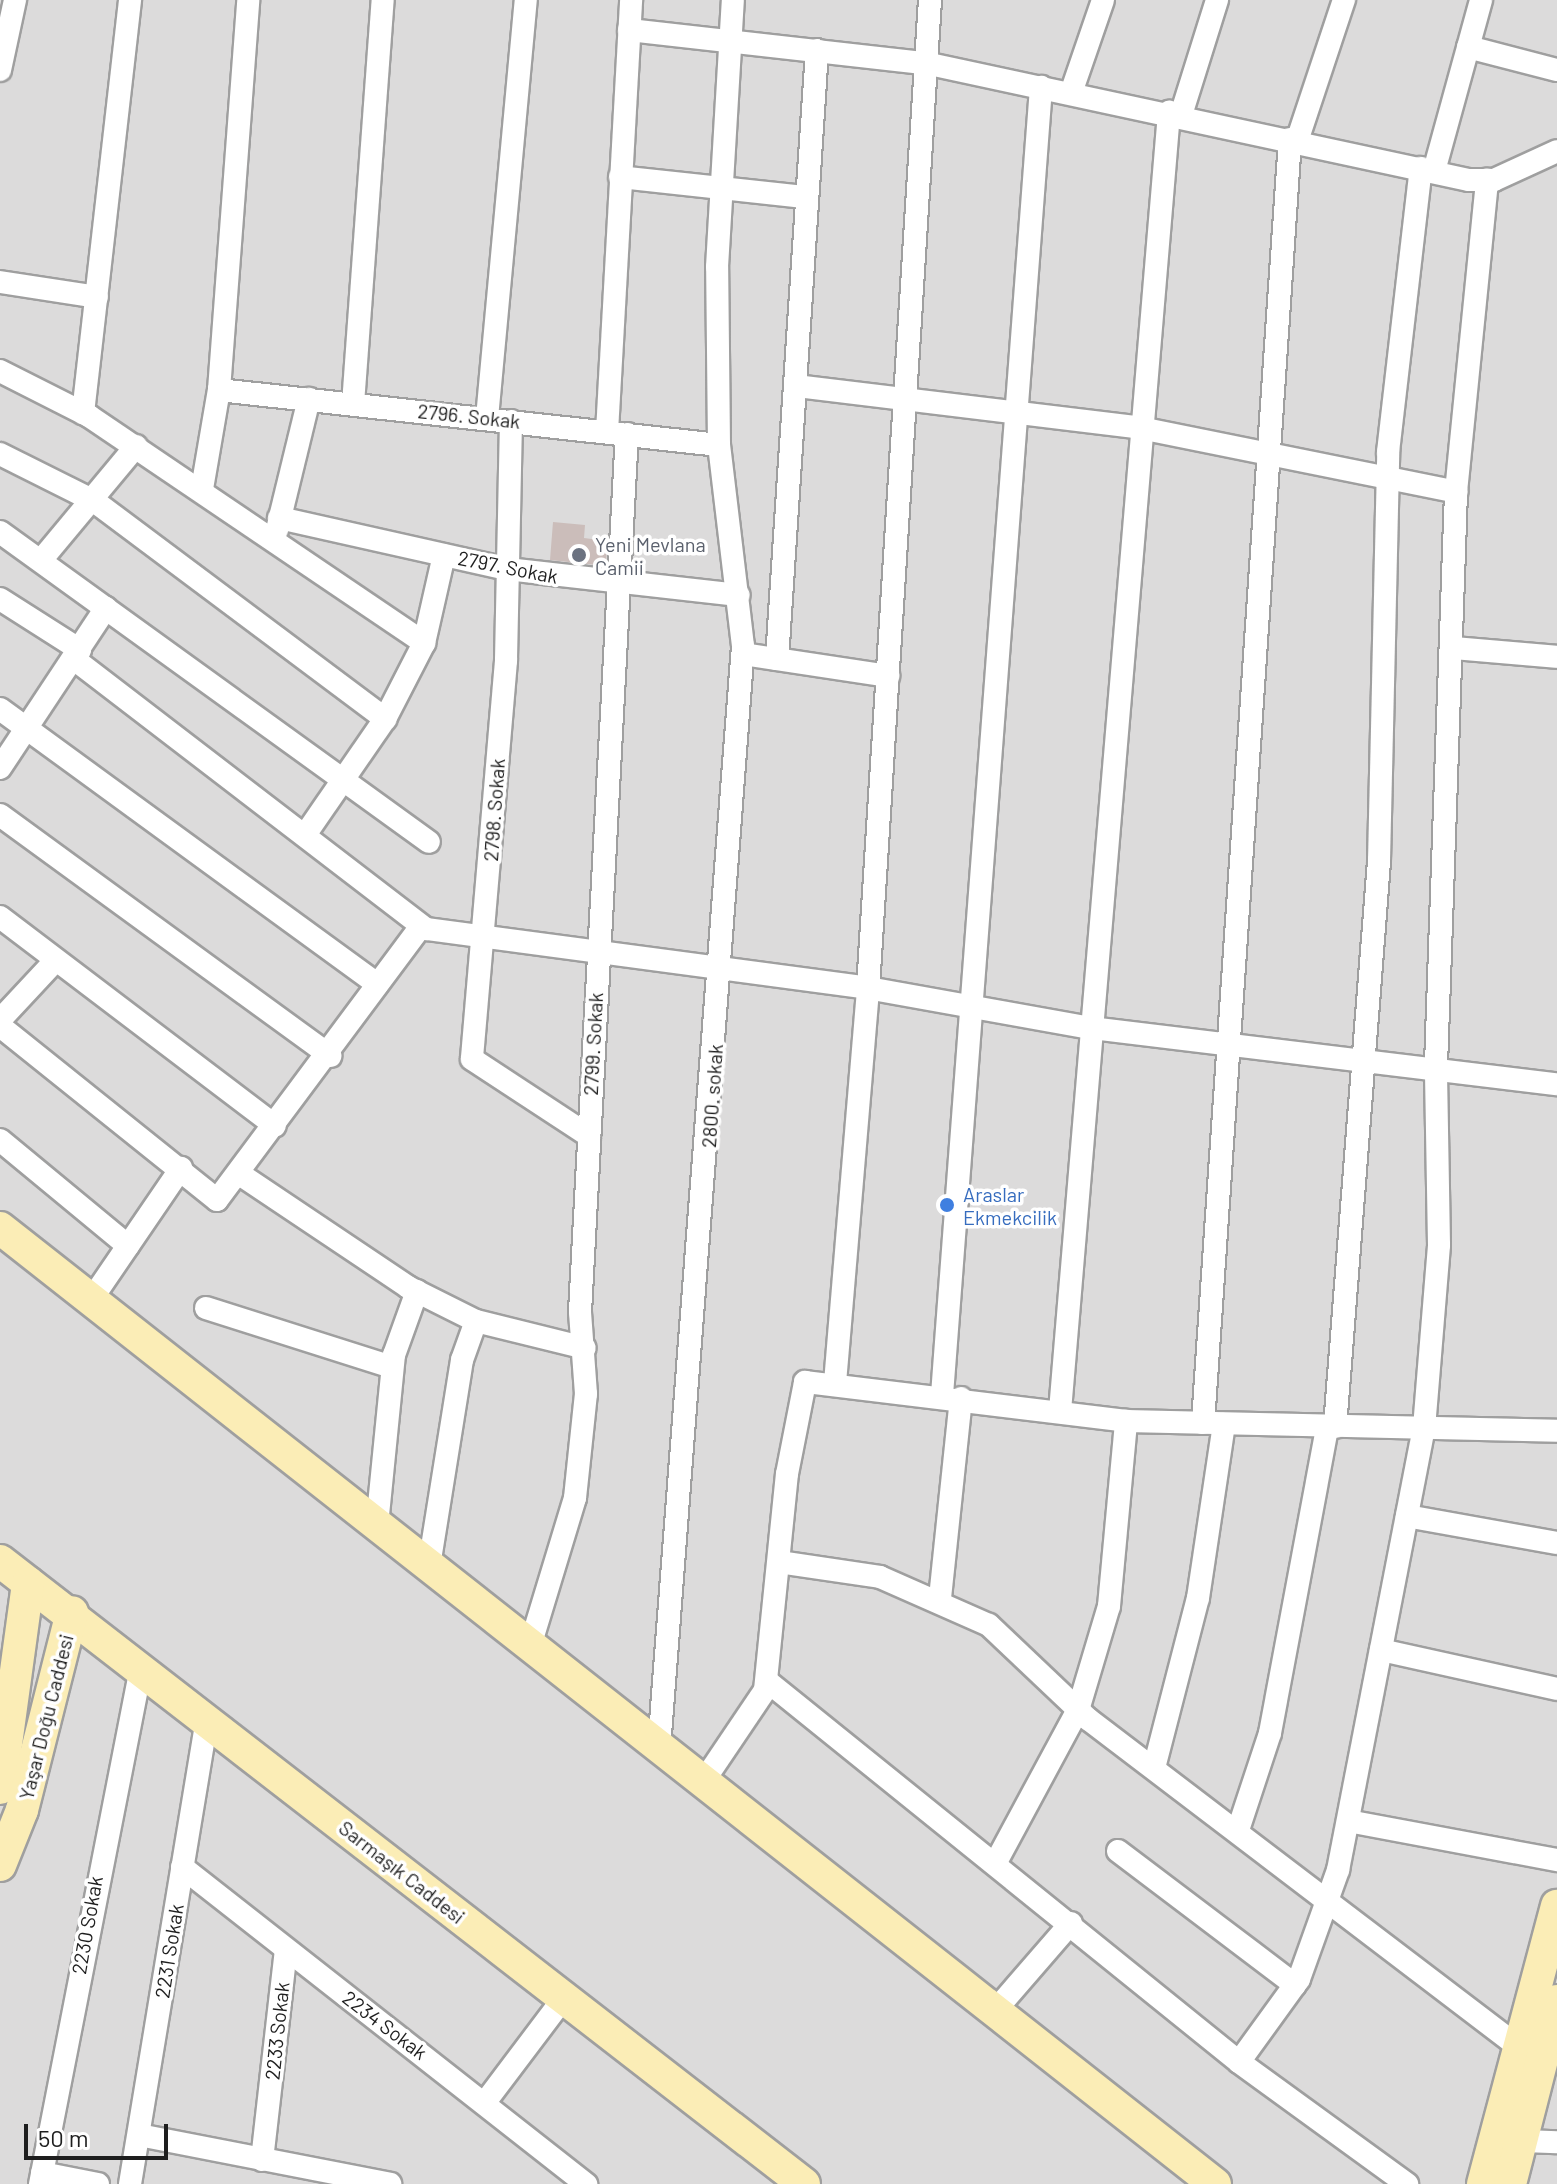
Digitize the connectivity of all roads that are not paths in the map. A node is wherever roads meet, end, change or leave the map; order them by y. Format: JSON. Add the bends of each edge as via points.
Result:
{"nodes":[{"id":1,"x":15,"y":0,"type":"edge"},
{"id":2,"x":130,"y":0,"type":"edge"},
{"id":3,"x":248,"y":0,"type":"edge"},
{"id":4,"x":383,"y":0,"type":"edge"},
{"id":5,"x":526,"y":0,"type":"edge"},
{"id":6,"x":631,"y":0,"type":"edge"},
{"id":7,"x":733,"y":0,"type":"edge"},
{"id":8,"x":930,"y":0,"type":"edge"},
{"id":9,"x":1103,"y":0,"type":"edge"},
{"id":10,"x":1217,"y":0,"type":"edge"},
{"id":11,"x":1344,"y":0,"type":"edge"},
{"id":12,"x":1481,"y":0,"type":"edge"},
{"id":13,"x":629,"y":30,"type":"junction"},
{"id":14,"x":728,"y":40,"type":"junction"},
{"id":15,"x":1468,"y":47,"type":"junction"},
{"id":16,"x":817,"y":50,"type":"junction"},
{"id":17,"x":925,"y":63,"type":"junction"},
{"id":18,"x":0,"y":70,"type":"edge"},
{"id":19,"x":1557,"y":70,"type":"edge"},
{"id":20,"x":1041,"y":87,"type":"junction"},
{"id":21,"x":1071,"y":93,"type":"junction"},
{"id":22,"x":1175,"y":114,"type":"junction"},
{"id":23,"x":1294,"y":140,"type":"junction"},
{"id":24,"x":1557,"y":151,"type":"edge"},
{"id":25,"x":1427,"y":169,"type":"junction"},
{"id":26,"x":620,"y":177,"type":"junction"},
{"id":27,"x":1487,"y":180,"type":"junction"},
{"id":28,"x":720,"y":188,"type":"junction"},
{"id":29,"x":805,"y":197,"type":"junction"},
{"id":30,"x":0,"y":282,"type":"edge"},
{"id":31,"x":97,"y":297,"type":"junction"},
{"id":32,"x":0,"y":371,"type":"edge"},
{"id":33,"x":796,"y":386,"type":"junction"},
{"id":34,"x":219,"y":390,"type":"junction"},
{"id":35,"x":309,"y":399,"type":"junction"},
{"id":36,"x":905,"y":399,"type":"junction"},
{"id":37,"x":353,"y":404,"type":"junction"},
{"id":38,"x":1017,"y":411,"type":"junction"},
{"id":39,"x":83,"y":413,"type":"junction"},
{"id":40,"x":487,"y":418,"type":"junction"},
{"id":41,"x":511,"y":421,"type":"junction"},
{"id":42,"x":1143,"y":428,"type":"junction"},
{"id":43,"x":617,"y":433,"type":"junction"},
{"id":44,"x":719,"y":445,"type":"junction"},
{"id":45,"x":136,"y":446,"type":"junction"},
{"id":46,"x":0,"y":454,"type":"edge"},
{"id":47,"x":1271,"y":454,"type":"junction"},
{"id":48,"x":1387,"y":480,"type":"junction"},
{"id":49,"x":202,"y":489,"type":"junction"},
{"id":50,"x":1456,"y":492,"type":"junction"},
{"id":51,"x":90,"y":499,"type":"junction"},
{"id":52,"x":277,"y":528,"type":"junction"},
{"id":53,"x":0,"y":532,"type":"edge"},
{"id":54,"x":444,"y":555,"type":"junction"},
{"id":55,"x":42,"y":559,"type":"junction"},
{"id":56,"x":507,"y":569,"type":"junction"},
{"id":57,"x":618,"y":586,"type":"junction"},
{"id":58,"x":739,"y":595,"type":"junction"},
{"id":59,"x":0,"y":599,"type":"edge"},
{"id":60,"x":106,"y":608,"type":"junction"},
{"id":61,"x":424,"y":643,"type":"junction"},
{"id":62,"x":1453,"y":648,"type":"junction"},
{"id":63,"x":743,"y":654,"type":"junction"},
{"id":64,"x":77,"y":655,"type":"junction"},
{"id":65,"x":1557,"y":657,"type":"edge"},
{"id":66,"x":777,"y":659,"type":"junction"},
{"id":67,"x":888,"y":676,"type":"junction"},
{"id":68,"x":0,"y":709,"type":"edge"},
{"id":69,"x":385,"y":719,"type":"junction"},
{"id":70,"x":27,"y":728,"type":"junction"},
{"id":71,"x":0,"y":768,"type":"edge"},
{"id":72,"x":342,"y":780,"type":"junction"},
{"id":73,"x":2,"y":820,"type":"edge"},
{"id":74,"x":307,"y":832,"type":"junction"},
{"id":75,"x":429,"y":842,"type":"dead end"},
{"id":76,"x":0,"y":917,"type":"edge"},
{"id":77,"x":426,"y":929,"type":"junction"},
{"id":78,"x":484,"y":938,"type":"junction"},
{"id":79,"x":598,"y":955,"type":"junction"},
{"id":80,"x":56,"y":960,"type":"junction"},
{"id":81,"x":721,"y":974,"type":"junction"},
{"id":82,"x":377,"y":984,"type":"junction"},
{"id":83,"x":868,"y":988,"type":"junction"},
{"id":84,"x":975,"y":1009,"type":"junction"},
{"id":85,"x":0,"y":1020,"type":"edge"},
{"id":86,"x":0,"y":1026,"type":"edge"},
{"id":87,"x":1091,"y":1028,"type":"junction"},
{"id":88,"x":1233,"y":1041,"type":"junction"},
{"id":89,"x":331,"y":1056,"type":"junction"},
{"id":90,"x":1365,"y":1058,"type":"junction"},
{"id":91,"x":1436,"y":1065,"type":"junction"},
{"id":92,"x":1557,"y":1084,"type":"edge"},
{"id":93,"x":275,"y":1126,"type":"junction"},
{"id":94,"x":589,"y":1136,"type":"junction"},
{"id":95,"x":0,"y":1140,"type":"edge"},
{"id":96,"x":181,"y":1168,"type":"junction"},
{"id":97,"x":238,"y":1173,"type":"junction"},
{"id":98,"x":0,"y":1228,"type":"edge"},
{"id":99,"x":128,"y":1246,"type":"junction"},
{"id":100,"x":417,"y":1291,"type":"junction"},
{"id":101,"x":91,"y":1300,"type":"junction"},
{"id":102,"x":206,"y":1308,"type":"dead end"},
{"id":103,"x":476,"y":1321,"type":"junction"},
{"id":104,"x":585,"y":1348,"type":"junction"},
{"id":105,"x":392,"y":1367,"type":"junction"},
{"id":106,"x":835,"y":1383,"type":"junction"},
{"id":107,"x":951,"y":1397,"type":"junction"},
{"id":108,"x":1060,"y":1411,"type":"junction"},
{"id":109,"x":1126,"y":1421,"type":"junction"},
{"id":110,"x":1214,"y":1424,"type":"junction"},
{"id":111,"x":1331,"y":1427,"type":"junction"},
{"id":112,"x":1424,"y":1428,"type":"junction"},
{"id":113,"x":1557,"y":1431,"type":"edge"},
{"id":114,"x":1407,"y":1516,"type":"junction"},
{"id":115,"x":377,"y":1525,"type":"junction"},
{"id":116,"x":1557,"y":1543,"type":"edge"},
{"id":117,"x":0,"y":1561,"type":"edge"},
{"id":118,"x":779,"y":1562,"type":"junction"},
{"id":119,"x":429,"y":1566,"type":"junction"},
{"id":120,"x":28,"y":1583,"type":"junction"},
{"id":121,"x":940,"y":1598,"type":"junction"},
{"id":122,"x":72,"y":1612,"type":"junction"},
{"id":123,"x":530,"y":1646,"type":"junction"},
{"id":124,"x":1381,"y":1650,"type":"junction"},
{"id":125,"x":141,"y":1668,"type":"junction"},
{"id":126,"x":767,"y":1681,"type":"junction"},
{"id":127,"x":1557,"y":1689,"type":"edge"},
{"id":128,"x":1078,"y":1710,"type":"junction"},
{"id":129,"x":207,"y":1717,"type":"junction"},
{"id":130,"x":659,"y":1748,"type":"junction"},
{"id":131,"x":1154,"y":1768,"type":"junction"},
{"id":132,"x":703,"y":1782,"type":"junction"},
{"id":133,"x":0,"y":1788,"type":"edge"},
{"id":134,"x":1348,"y":1821,"type":"junction"},
{"id":135,"x":1238,"y":1830,"type":"junction"},
{"id":136,"x":1118,"y":1851,"type":"dead end"},
{"id":137,"x":1557,"y":1860,"type":"edge"},
{"id":138,"x":996,"y":1862,"type":"junction"},
{"id":139,"x":0,"y":1865,"type":"edge"},
{"id":140,"x":182,"y":1867,"type":"junction"},
{"id":141,"x":1329,"y":1899,"type":"junction"},
{"id":142,"x":1557,"y":1906,"type":"edge"},
{"id":143,"x":1071,"y":1923,"type":"junction"},
{"id":144,"x":286,"y":1950,"type":"junction"},
{"id":145,"x":1295,"y":1985,"type":"junction"},
{"id":146,"x":563,"y":1999,"type":"junction"},
{"id":147,"x":1557,"y":2001,"type":"edge"},
{"id":148,"x":993,"y":2013,"type":"junction"},
{"id":149,"x":1520,"y":2048,"type":"junction"},
{"id":150,"x":1239,"y":2062,"type":"junction"},
{"id":151,"x":486,"y":2101,"type":"junction"},
{"id":152,"x":139,"y":2135,"type":"junction"},
{"id":153,"x":1524,"y":2141,"type":"junction"},
{"id":154,"x":1557,"y":2142,"type":"edge"},
{"id":155,"x":262,"y":2160,"type":"junction"},
{"id":156,"x":41,"y":2179,"type":"edge"},
{"id":157,"x":98,"y":2184,"type":"edge"},
{"id":158,"x":130,"y":2184,"type":"edge"},
{"id":159,"x":390,"y":2184,"type":"edge"},
{"id":160,"x":586,"y":2184,"type":"edge"},
{"id":161,"x":804,"y":2184,"type":"edge"},
{"id":162,"x":1215,"y":2184,"type":"edge"},
{"id":163,"x":1407,"y":2184,"type":"edge"},
{"id":164,"x":1483,"y":2184,"type":"edge"},
{"id":165,"x":1510,"y":2184,"type":"edge"}],
"edges":[{"from":1,"to":18,"type":"street"},
{"from":2,"to":31,"type":"street"},
{"from":3,"to":34,"type":"street"},
{"from":4,"to":37,"type":"street"},
{"from":5,"to":40,"type":"street"},
{"from":6,"to":13,"type":"street","name":"2799. Sokak"},
{"from":7,"to":14,"type":"street","name":"2800. sokak"},
{"from":8,"to":17,"type":"street"},
{"from":9,"to":21,"type":"street"},
{"from":10,"to":22,"type":"street"},
{"from":11,"to":23,"type":"street"},
{"from":12,"to":15,"type":"street"},
{"from":13,"to":14,"type":"street"},
{"from":13,"to":26,"type":"street","name":"2799. Sokak"},
{"from":14,"to":16,"type":"street"},
{"from":14,"to":28,"type":"street","name":"2800. sokak"},
{"from":15,"to":19,"type":"street"},
{"from":15,"to":25,"type":"street"},
{"from":16,"to":17,"type":"street"},
{"from":16,"to":29,"type":"street"},
{"from":17,"to":20,"type":"street"},
{"from":17,"to":36,"type":"street"},
{"from":20,"to":21,"type":"street"},
{"from":20,"to":38,"type":"street"},
{"from":21,"to":22,"type":"street"},
{"from":22,"to":23,"type":"street"},
{"from":22,"to":42,"type":"street"},
{"from":23,"to":25,"type":"street"},
{"from":23,"to":47,"type":"street"},
{"from":24,"to":27,"type":"street"},
{"from":25,"to":27,"type":"street"},
{"from":25,"to":48,"type":"street"},
{"from":26,"to":28,"type":"street"},
{"from":26,"to":43,"type":"street","name":"2799. Sokak"},
{"from":27,"to":50,"type":"street"},
{"from":28,"to":29,"type":"street"},
{"from":28,"to":44,"type":"street","name":"2800. sokak"},
{"from":29,"to":33,"type":"street"},
{"from":30,"to":31,"type":"street"},
{"from":31,"to":39,"type":"street"},
{"from":32,"to":39,"type":"street"},
{"from":33,"to":36,"type":"street"},
{"from":33,"to":66,"type":"street"},
{"from":34,"to":35,"type":"street","name":"2796. Sokak"},
{"from":34,"to":49,"type":"street"},
{"from":35,"to":37,"type":"street","name":"2796. Sokak"},
{"from":35,"to":52,"type":"street"},
{"from":36,"to":38,"type":"street"},
{"from":36,"to":67,"type":"street"},
{"from":37,"to":40,"type":"street","name":"2796. Sokak"},
{"from":38,"to":42,"type":"street"},
{"from":38,"to":84,"type":"street"},
{"from":39,"to":45,"type":"street"},
{"from":40,"to":41,"type":"street","name":"2796. Sokak"},
{"from":41,"to":43,"type":"street","name":"2796. Sokak"},
{"from":41,"to":56,"type":"street","name":"2798. Sokak"},
{"from":42,"to":47,"type":"street"},
{"from":42,"to":87,"type":"street"},
{"from":43,"to":44,"type":"street","name":"2796. Sokak"},
{"from":43,"to":57,"type":"street","name":"2799. Sokak"},
{"from":44,"to":58,"type":"street","name":"2800. sokak","via":[[723,517]]},
{"from":45,"to":49,"type":"street"},
{"from":45,"to":51,"type":"street"},
{"from":46,"to":51,"type":"street"},
{"from":47,"to":48,"type":"street"},
{"from":47,"to":88,"type":"street"},
{"from":48,"to":50,"type":"street"},
{"from":48,"to":90,"type":"street","via":[[1379,861]]},
{"from":49,"to":52,"type":"street"},
{"from":50,"to":62,"type":"street"},
{"from":51,"to":55,"type":"street"},
{"from":51,"to":69,"type":"street"},
{"from":52,"to":54,"type":"street","name":"2797. Sokak"},
{"from":52,"to":61,"type":"street"},
{"from":53,"to":55,"type":"street"},
{"from":54,"to":56,"type":"street","name":"2797. Sokak"},
{"from":54,"to":61,"type":"street"},
{"from":55,"to":60,"type":"street"},
{"from":56,"to":57,"type":"street","name":"2797. Sokak"},
{"from":56,"to":78,"type":"street","name":"2798. Sokak"},
{"from":57,"to":58,"type":"street","name":"2797. Sokak"},
{"from":57,"to":79,"type":"street","name":"2799. Sokak"},
{"from":58,"to":63,"type":"street","name":"2800. sokak"},
{"from":59,"to":64,"type":"street"},
{"from":60,"to":64,"type":"street"},
{"from":60,"to":72,"type":"street"},
{"from":61,"to":69,"type":"street"},
{"from":62,"to":65,"type":"street"},
{"from":62,"to":91,"type":"street"},
{"from":63,"to":66,"type":"street"},
{"from":63,"to":81,"type":"street","name":"2800. sokak"},
{"from":64,"to":70,"type":"street"},
{"from":64,"to":74,"type":"street"},
{"from":66,"to":67,"type":"street"},
{"from":67,"to":83,"type":"street"},
{"from":68,"to":70,"type":"street"},
{"from":69,"to":72,"type":"street"},
{"from":70,"to":71,"type":"street"},
{"from":70,"to":82,"type":"street"},
{"from":72,"to":74,"type":"street"},
{"from":72,"to":75,"type":"street"},
{"from":73,"to":89,"type":"street"},
{"from":74,"to":77,"type":"street"},
{"from":76,"to":80,"type":"street"},
{"from":77,"to":78,"type":"street"},
{"from":77,"to":82,"type":"street","via":[[408,937]]},
{"from":78,"to":79,"type":"street"},
{"from":78,"to":94,"type":"street","name":"2798. Sokak","via":[[472,1059]]},
{"from":79,"to":81,"type":"street"},
{"from":79,"to":94,"type":"street","name":"2799. Sokak"},
{"from":80,"to":85,"type":"street"},
{"from":80,"to":93,"type":"street"},
{"from":81,"to":83,"type":"street"},
{"from":81,"to":130,"type":"street","name":"2800. sokak"},
{"from":82,"to":89,"type":"street"},
{"from":83,"to":84,"type":"street"},
{"from":83,"to":106,"type":"street"},
{"from":84,"to":87,"type":"street"},
{"from":84,"to":107,"type":"street"},
{"from":86,"to":96,"type":"street"},
{"from":87,"to":88,"type":"street"},
{"from":87,"to":108,"type":"street"},
{"from":88,"to":90,"type":"street"},
{"from":88,"to":110,"type":"street"},
{"from":89,"to":93,"type":"street"},
{"from":90,"to":91,"type":"street"},
{"from":90,"to":111,"type":"street"},
{"from":91,"to":92,"type":"street"},
{"from":91,"to":112,"type":"street","via":[[1439,1245]]},
{"from":93,"to":97,"type":"street"},
{"from":94,"to":104,"type":"street","name":"2799. Sokak"},
{"from":95,"to":99,"type":"street"},
{"from":96,"to":97,"type":"street","via":[[217,1200]]},
{"from":96,"to":99,"type":"street"},
{"from":97,"to":100,"type":"street"},
{"from":98,"to":101,"type":"main road"},
{"from":99,"to":101,"type":"street"},
{"from":100,"to":103,"type":"street"},
{"from":100,"to":105,"type":"street"},
{"from":101,"to":115,"type":"main road"},
{"from":102,"to":105,"type":"street"},
{"from":103,"to":104,"type":"street"},
{"from":103,"to":119,"type":"street","via":[[462,1360]]},
{"from":104,"to":123,"type":"street","name":"2799. Sokak","via":[[575,1498]]},
{"from":105,"to":115,"type":"street"},
{"from":106,"to":107,"type":"street"},
{"from":106,"to":118,"type":"street","via":[[800,1388]]},
{"from":107,"to":108,"type":"street"},
{"from":107,"to":121,"type":"street"},
{"from":108,"to":109,"type":"street"},
{"from":109,"to":110,"type":"street"},
{"from":109,"to":128,"type":"street","via":[[1115,1585]]},
{"from":110,"to":111,"type":"street"},
{"from":110,"to":131,"type":"street","via":[[1198,1598]]},
{"from":111,"to":112,"type":"street"},
{"from":111,"to":135,"type":"street","via":[[1270,1733]]},
{"from":112,"to":113,"type":"street"},
{"from":112,"to":114,"type":"street"},
{"from":114,"to":116,"type":"street"},
{"from":114,"to":124,"type":"street"},
{"from":115,"to":119,"type":"main road"},
{"from":117,"to":120,"type":"main road","name":"Sarmaşık Caddesi"},
{"from":118,"to":121,"type":"street","via":[[880,1577]]},
{"from":118,"to":126,"type":"street"},
{"from":119,"to":123,"type":"main road"},
{"from":120,"to":122,"type":"main road","name":"Sarmaşık Caddesi"},
{"from":120,"to":133,"type":"main road","name":"Yaşar Doğu Caddesi"},
{"from":121,"to":128,"type":"street","via":[[989,1625]]},
{"from":122,"to":125,"type":"main road","name":"Sarmaşık Caddesi"},
{"from":122,"to":139,"type":"main road","name":"Yaşar Doğu Caddesi","via":[[22,1810]]},
{"from":123,"to":130,"type":"main road"},
{"from":124,"to":127,"type":"street"},
{"from":124,"to":134,"type":"street"},
{"from":125,"to":129,"type":"main road","name":"Sarmaşık Caddesi"},
{"from":125,"to":156,"type":"street","name":"2230 Sokak"},
{"from":126,"to":132,"type":"street"},
{"from":126,"to":138,"type":"street"},
{"from":128,"to":131,"type":"street"},
{"from":128,"to":138,"type":"street"},
{"from":129,"to":140,"type":"street","name":"2231 Sokak"},
{"from":129,"to":146,"type":"main road","name":"Sarmaşık Caddesi"},
{"from":130,"to":132,"type":"main road"},
{"from":131,"to":135,"type":"street"},
{"from":132,"to":148,"type":"main road"},
{"from":134,"to":137,"type":"street"},
{"from":134,"to":141,"type":"street"},
{"from":135,"to":141,"type":"street"},
{"from":136,"to":145,"type":"street"},
{"from":138,"to":143,"type":"street"},
{"from":140,"to":144,"type":"street","name":"2234 Sokak"},
{"from":140,"to":152,"type":"street","name":"2231 Sokak"},
{"from":141,"to":145,"type":"street"},
{"from":141,"to":149,"type":"street"},
{"from":142,"to":149,"type":"main road"},
{"from":143,"to":148,"type":"street"},
{"from":143,"to":150,"type":"street"},
{"from":144,"to":151,"type":"street","name":"2234 Sokak"},
{"from":144,"to":155,"type":"street","name":"2233 Sokak"},
{"from":145,"to":150,"type":"street"},
{"from":146,"to":151,"type":"street"},
{"from":146,"to":161,"type":"main road","name":"Sarmaşık Caddesi"},
{"from":147,"to":153,"type":"main road"},
{"from":148,"to":162,"type":"main road"},
{"from":149,"to":164,"type":"main road"},
{"from":150,"to":163,"type":"street"},
{"from":151,"to":160,"type":"street","name":"2234 Sokak"},
{"from":152,"to":155,"type":"street"},
{"from":152,"to":158,"type":"street","name":"2231 Sokak"},
{"from":153,"to":154,"type":"street"},
{"from":153,"to":165,"type":"main road"},
{"from":155,"to":159,"type":"street"},
{"from":156,"to":157,"type":"street"}]}
